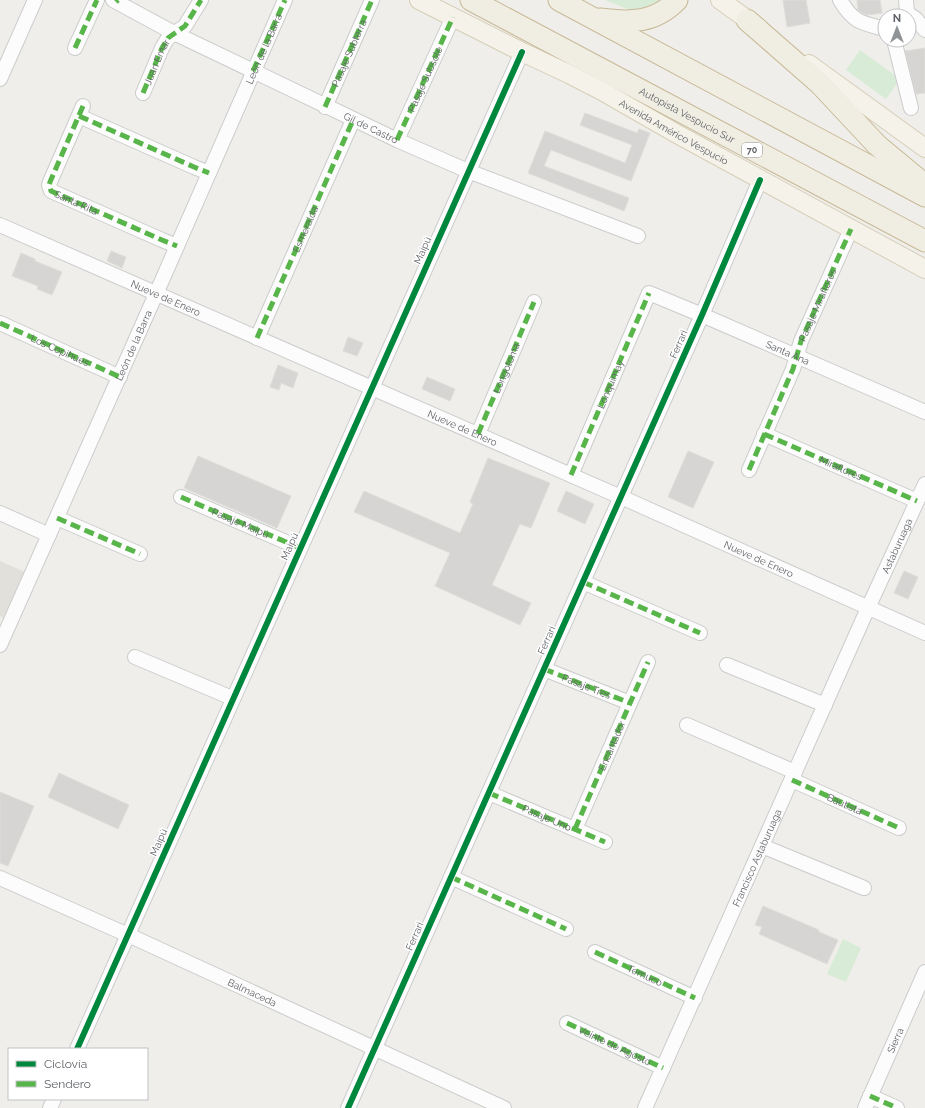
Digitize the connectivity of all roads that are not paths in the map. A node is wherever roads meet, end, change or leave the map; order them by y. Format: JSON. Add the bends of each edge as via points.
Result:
{"nodes":[{"id":1,"x":35,"y":0,"type":"edge"},
{"id":2,"x":97,"y":0,"type":"edge"},
{"id":3,"x":201,"y":0,"type":"edge"},
{"id":4,"x":284,"y":0,"type":"edge"},
{"id":5,"x":372,"y":0,"type":"edge"},
{"id":6,"x":419,"y":0,"type":"edge"},
{"id":7,"x":471,"y":0,"type":"edge"},
{"id":8,"x":559,"y":0,"type":"edge"},
{"id":9,"x":677,"y":0,"type":"edge"},
{"id":10,"x":720,"y":0,"type":"edge"},
{"id":11,"x":840,"y":0,"type":"edge"},
{"id":12,"x":116,"y":1,"type":"edge"},
{"id":13,"x":453,"y":17,"type":"junction"},
{"id":14,"x":591,"y":17,"type":"junction"},
{"id":15,"x":747,"y":20,"type":"junction"},
{"id":16,"x":917,"y":20,"type":"edge"},
{"id":17,"x":877,"y":27,"type":"edge"},
{"id":18,"x":925,"y":30,"type":"edge"},
{"id":19,"x":174,"y":33,"type":"junction"},
{"id":20,"x":75,"y":48,"type":"dead end"},
{"id":21,"x":896,"y":48,"type":"edge"},
{"id":22,"x":522,"y":52,"type":"junction"},
{"id":23,"x":253,"y":71,"type":"junction"},
{"id":24,"x":0,"y":79,"type":"edge"},
{"id":25,"x":143,"y":93,"type":"dead end"},
{"id":26,"x":325,"y":107,"type":"junction"},
{"id":27,"x":911,"y":108,"type":"dead end"},
{"id":28,"x":353,"y":120,"type":"junction"},
{"id":29,"x":397,"y":140,"type":"junction"},
{"id":30,"x":925,"y":148,"type":"edge"},
{"id":31,"x":468,"y":171,"type":"junction"},
{"id":32,"x":209,"y":172,"type":"junction"},
{"id":33,"x":760,"y":180,"type":"junction"},
{"id":34,"x":925,"y":185,"type":"edge"},
{"id":35,"x":925,"y":196,"type":"edge"},
{"id":36,"x":0,"y":226,"type":"edge"},
{"id":37,"x":851,"y":229,"type":"junction"},
{"id":38,"x":638,"y":236,"type":"dead end"},
{"id":39,"x":925,"y":241,"type":"edge"},
{"id":40,"x":177,"y":246,"type":"junction"},
{"id":41,"x":925,"y":268,"type":"edge"},
{"id":42,"x":649,"y":293,"type":"joint"},
{"id":43,"x":156,"y":294,"type":"junction"},
{"id":44,"x":534,"y":302,"type":"dead end"},
{"id":45,"x":702,"y":315,"type":"junction"},
{"id":46,"x":0,"y":323,"type":"edge"},
{"id":47,"x":257,"y":338,"type":"junction"},
{"id":48,"x":797,"y":356,"type":"junction"},
{"id":49,"x":120,"y":377,"type":"junction"},
{"id":50,"x":371,"y":388,"type":"junction"},
{"id":51,"x":925,"y":412,"type":"edge"},
{"id":52,"x":478,"y":434,"type":"junction"},
{"id":53,"x":764,"y":434,"type":"junction"},
{"id":54,"x":749,"y":470,"type":"dead end"},
{"id":55,"x":571,"y":475,"type":"junction"},
{"id":56,"x":925,"y":484,"type":"edge"},
{"id":57,"x":621,"y":497,"type":"junction"},
{"id":58,"x":181,"y":498,"type":"dead end"},
{"id":59,"x":917,"y":502,"type":"junction"},
{"id":60,"x":0,"y":513,"type":"edge"},
{"id":61,"x":57,"y":518,"type":"junction"},
{"id":62,"x":49,"y":535,"type":"junction"},
{"id":63,"x":300,"y":548,"type":"junction"},
{"id":64,"x":140,"y":554,"type":"dead end"},
{"id":65,"x":583,"y":582,"type":"junction"},
{"id":66,"x":868,"y":608,"type":"junction"},
{"id":67,"x":700,"y":633,"type":"dead end"},
{"id":68,"x":925,"y":633,"type":"edge"},
{"id":69,"x":0,"y":646,"type":"edge"},
{"id":70,"x":135,"y":657,"type":"dead end"},
{"id":71,"x":648,"y":662,"type":"dead end"},
{"id":72,"x":727,"y":665,"type":"dead end"},
{"id":73,"x":544,"y":669,"type":"junction"},
{"id":74,"x":232,"y":698,"type":"junction"},
{"id":75,"x":630,"y":703,"type":"junction"},
{"id":76,"x":825,"y":706,"type":"junction"},
{"id":77,"x":687,"y":725,"type":"dead end"},
{"id":78,"x":793,"y":776,"type":"junction"},
{"id":79,"x":489,"y":793,"type":"junction"},
{"id":80,"x":899,"y":828,"type":"dead end"},
{"id":81,"x":575,"y":830,"type":"junction"},
{"id":82,"x":605,"y":842,"type":"dead end"},
{"id":83,"x":762,"y":846,"type":"junction"},
{"id":84,"x":451,"y":877,"type":"junction"},
{"id":85,"x":0,"y":878,"type":"edge"},
{"id":86,"x":864,"y":888,"type":"dead end"},
{"id":87,"x":566,"y":929,"type":"dead end"},
{"id":88,"x":128,"y":934,"type":"junction"},
{"id":89,"x":595,"y":952,"type":"dead end"},
{"id":90,"x":923,"y":980,"type":"edge"},
{"id":91,"x":695,"y":998,"type":"junction"},
{"id":92,"x":567,"y":1023,"type":"dead end"},
{"id":93,"x":77,"y":1048,"type":"edge"},
{"id":94,"x":375,"y":1048,"type":"junction"},
{"id":95,"x":663,"y":1068,"type":"junction"},
{"id":96,"x":868,"y":1102,"type":"edge"},
{"id":97,"x":348,"y":1108,"type":"edge"},
{"id":98,"x":504,"y":1108,"type":"edge"},
{"id":99,"x":645,"y":1108,"type":"edge"},
{"id":100,"x":897,"y":1108,"type":"edge"}],
"edges":[{"from":1,"to":24,"type":"street"},
{"from":2,"to":20,"type":"street"},
{"from":3,"to":19,"type":"street","name":"Juan Emar","via":[[185,26]]},
{"from":4,"to":23,"type":"street","name":"León de la Barra"},
{"from":5,"to":26,"type":"street","name":"Pasaje Subterra"},
{"from":6,"to":13,"type":"main road","name":"Avenida Américo Vespucio"},
{"from":7,"to":39,"type":"highway","name":"Autopista Vespucio Sur","number":"70"},
{"from":8,"to":14,"type":"highway"},
{"from":9,"to":14,"type":"highway","via":[[663,13],[647,19],[626,21]]},
{"from":10,"to":15,"type":"main road"},
{"from":11,"to":17,"type":"street","via":[[855,19]]},
{"from":12,"to":19,"type":"street","name":"Gil de Castro"},
{"from":13,"to":22,"type":"main road","name":"Avenida Américo Vespucio"},
{"from":13,"to":29,"type":"street","name":"Pasaje Subsole"},
{"from":14,"to":35,"type":"highway"},
{"from":15,"to":30,"type":"main road"},
{"from":15,"to":34,"type":"highway","via":[[819,83],[877,145]]},
{"from":16,"to":18,"type":"street"},
{"from":19,"to":23,"type":"street","name":"Gil de Castro"},
{"from":19,"to":25,"type":"street","name":"Juan Emar","via":[[162,48]]},
{"from":21,"to":27,"type":"street"},
{"from":22,"to":31,"type":"street","name":"Maipú"},
{"from":22,"to":33,"type":"main road","name":"Avenida Américo Vespucio","via":[[602,91]]},
{"from":23,"to":26,"type":"street","name":"Gil de Castro"},
{"from":23,"to":32,"type":"street","name":"León de la Barra"},
{"from":26,"to":28,"type":"street","name":"Gil de Castro"},
{"from":28,"to":29,"type":"street","name":"Gil de Castro"},
{"from":28,"to":47,"type":"street","name":"Esmeralda"},
{"from":29,"to":31,"type":"street","name":"Gil de Castro"},
{"from":31,"to":38,"type":"street","name":"Gil de Castro"},
{"from":31,"to":50,"type":"street","name":"Maipú"},
{"from":32,"to":40,"type":"street","name":"León de la Barra"},
{"from":32,"to":40,"type":"street","name":"Santa Rita","via":[[81,111],[50,182],[51,191]]},
{"from":33,"to":37,"type":"main road","name":"Avenida Américo Vespucio"},
{"from":33,"to":45,"type":"street","name":"Ferrari"},
{"from":36,"to":43,"type":"street","name":"Nueve de Enero"},
{"from":37,"to":41,"type":"main road","name":"Avenida Américo Vespucio"},
{"from":37,"to":48,"type":"street","name":"Pasaje Miraflores"},
{"from":40,"to":43,"type":"street","name":"León de la Barra"},
{"from":42,"to":45,"type":"street","name":"Santa Ana"},
{"from":42,"to":55,"type":"street","name":"Lonquimay"},
{"from":43,"to":47,"type":"street","name":"Nueve de Enero"},
{"from":43,"to":49,"type":"street","name":"León de la Barra"},
{"from":44,"to":52,"type":"street","name":"Longotoma"},
{"from":45,"to":48,"type":"street","name":"Santa Ana"},
{"from":45,"to":57,"type":"street","name":"Ferrari"},
{"from":46,"to":49,"type":"street","name":"Los Copihues"},
{"from":47,"to":50,"type":"street","name":"Nueve de Enero"},
{"from":48,"to":51,"type":"street","name":"Santa Ana"},
{"from":48,"to":53,"type":"street","name":"Pasaje Miraflores"},
{"from":49,"to":61,"type":"street","name":"León de la Barra"},
{"from":50,"to":52,"type":"street","name":"Nueve de Enero"},
{"from":50,"to":63,"type":"street","name":"Maipú"},
{"from":52,"to":55,"type":"street","name":"Nueve de Enero"},
{"from":53,"to":54,"type":"street","name":"Pasaje Miraflores"},
{"from":53,"to":59,"type":"street","name":"Miraflores"},
{"from":55,"to":57,"type":"street","name":"Nueve de Enero"},
{"from":56,"to":59,"type":"street","name":"Astaburuaga"},
{"from":57,"to":65,"type":"street","name":"Ferrari"},
{"from":57,"to":66,"type":"street","name":"Nueve de Enero"},
{"from":58,"to":63,"type":"street","name":"Pasaje Maipú"},
{"from":59,"to":66,"type":"street","name":"Astaburuaga"},
{"from":60,"to":62,"type":"street"},
{"from":61,"to":62,"type":"street","name":"León de la Barra"},
{"from":61,"to":64,"type":"street"},
{"from":62,"to":69,"type":"street","name":"León de la Barra"},
{"from":63,"to":74,"type":"street","name":"Maipú"},
{"from":65,"to":67,"type":"street"},
{"from":65,"to":73,"type":"street","name":"Ferrari"},
{"from":66,"to":68,"type":"street","name":"Nueve de Enero"},
{"from":66,"to":76,"type":"street","name":"Francisco Astaburuaga"},
{"from":70,"to":74,"type":"street"},
{"from":71,"to":75,"type":"street","name":"Encantador"},
{"from":72,"to":76,"type":"street"},
{"from":73,"to":75,"type":"street","name":"Pasaje Tres"},
{"from":73,"to":79,"type":"street","name":"Ferrari"},
{"from":74,"to":88,"type":"street","name":"Maipú"},
{"from":75,"to":81,"type":"street","name":"Encantador"},
{"from":76,"to":78,"type":"street","name":"Francisco Astaburuaga"},
{"from":77,"to":78,"type":"street","name":"Bautista"},
{"from":78,"to":80,"type":"street","name":"Bautista"},
{"from":78,"to":83,"type":"street","name":"Francisco Astaburuaga"},
{"from":79,"to":81,"type":"street","name":"Pasaje Uno"},
{"from":79,"to":84,"type":"street","name":"Ferrari"},
{"from":81,"to":82,"type":"street","name":"Pasaje Uno"},
{"from":83,"to":86,"type":"street"},
{"from":83,"to":91,"type":"street","name":"Francisco Astaburuaga"},
{"from":84,"to":87,"type":"street"},
{"from":84,"to":94,"type":"street","name":"Ferrari"},
{"from":85,"to":88,"type":"street","name":"Balmaceda"},
{"from":88,"to":93,"type":"street","name":"Maipú"},
{"from":88,"to":94,"type":"street","name":"Balmaceda"},
{"from":89,"to":91,"type":"street","name":"Temuco"},
{"from":90,"to":96,"type":"street","name":"Sierra"},
{"from":91,"to":95,"type":"street","name":"Francisco Astaburuaga"},
{"from":92,"to":95,"type":"street","name":"Veinte de Agosto"},
{"from":94,"to":97,"type":"street","name":"Ferrari"},
{"from":94,"to":98,"type":"street","name":"Balmaceda"},
{"from":95,"to":99,"type":"street","name":"Francisco Astaburuaga"},
{"from":96,"to":100,"type":"street"}]}
